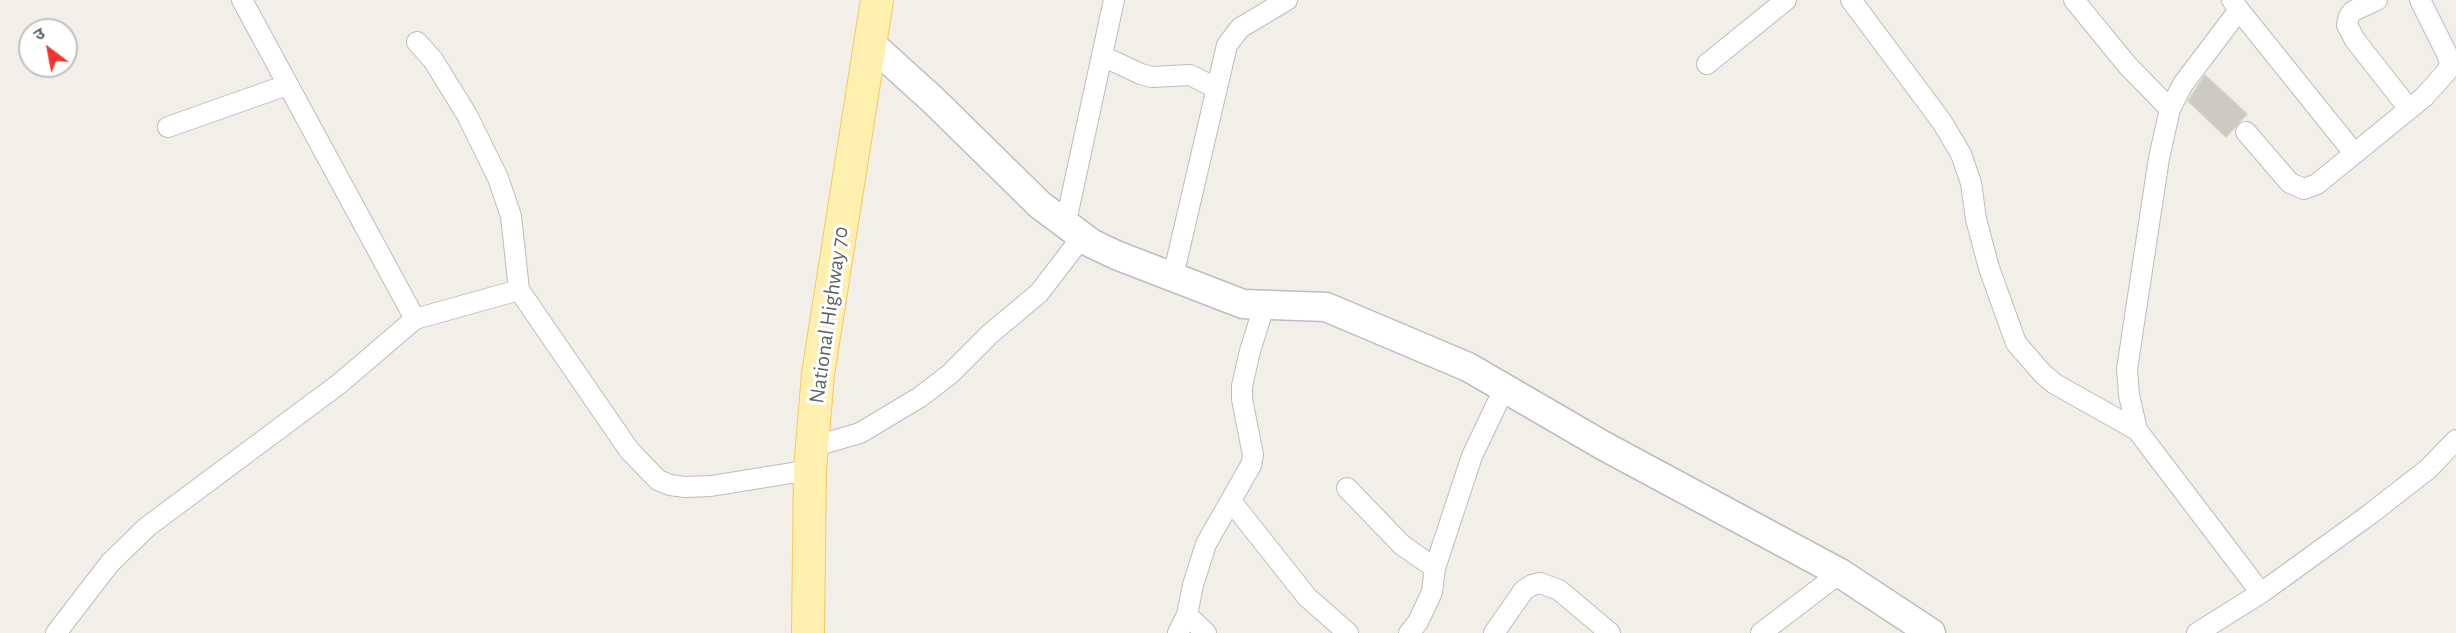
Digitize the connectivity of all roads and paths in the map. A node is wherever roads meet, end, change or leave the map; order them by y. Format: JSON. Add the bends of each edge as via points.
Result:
{"nodes":[{"id":1,"x":242,"y":0,"type":"edge"},
{"id":2,"x":877,"y":0,"type":"edge"},
{"id":3,"x":1114,"y":0,"type":"edge"},
{"id":4,"x":1287,"y":0,"type":"edge"},
{"id":5,"x":1786,"y":0,"type":"edge"},
{"id":6,"x":2074,"y":0,"type":"edge"},
{"id":7,"x":2378,"y":0,"type":"edge"},
{"id":8,"x":2420,"y":0,"type":"edge"},
{"id":9,"x":1856,"y":1,"type":"edge"},
{"id":10,"x":2235,"y":5,"type":"edge"},
{"id":11,"x":417,"y":42,"type":"dead end"},
{"id":12,"x":870,"y":43,"type":"junction"},
{"id":13,"x":1102,"y":56,"type":"junction"},
{"id":14,"x":1707,"y":64,"type":"dead end"},
{"id":15,"x":287,"y":85,"type":"junction"},
{"id":16,"x":1216,"y":88,"type":"junction"},
{"id":17,"x":2170,"y":109,"type":"junction"},
{"id":18,"x":2409,"y":109,"type":"junction"},
{"id":19,"x":168,"y":127,"type":"dead end"},
{"id":20,"x":2246,"y":132,"type":"dead end"},
{"id":21,"x":2354,"y":153,"type":"junction"},
{"id":22,"x":1074,"y":231,"type":"junction"},
{"id":23,"x":1173,"y":276,"type":"junction"},
{"id":24,"x":519,"y":290,"type":"junction"},
{"id":25,"x":1264,"y":306,"type":"junction"},
{"id":26,"x":415,"y":319,"type":"junction"},
{"id":27,"x":1504,"y":389,"type":"junction"},
{"id":28,"x":2137,"y":430,"type":"junction"},
{"id":29,"x":2456,"y":440,"type":"edge"},
{"id":30,"x":811,"y":459,"type":"junction"},
{"id":31,"x":1347,"y":488,"type":"dead end"},
{"id":32,"x":1232,"y":501,"type":"junction"},
{"id":33,"x":1435,"y":568,"type":"junction"},
{"id":34,"x":1840,"y":573,"type":"junction"},
{"id":35,"x":2261,"y":593,"type":"junction"},
{"id":36,"x":1187,"y":615,"type":"junction"},
{"id":37,"x":56,"y":633,"type":"edge"},
{"id":38,"x":808,"y":633,"type":"edge"},
{"id":39,"x":1178,"y":633,"type":"edge"},
{"id":40,"x":1206,"y":633,"type":"edge"},
{"id":41,"x":1348,"y":633,"type":"edge"},
{"id":42,"x":1409,"y":633,"type":"edge"},
{"id":43,"x":1494,"y":633,"type":"edge"},
{"id":44,"x":1610,"y":633,"type":"edge"},
{"id":45,"x":1761,"y":633,"type":"edge"},
{"id":46,"x":1931,"y":633,"type":"edge"},
{"id":47,"x":2197,"y":633,"type":"edge"}],
"edges":[{"from":1,"to":15,"type":"street"},
{"from":2,"to":12,"type":"main road","name":"National Highway 70"},
{"from":3,"to":13,"type":"street"},
{"from":4,"to":16,"type":"street","via":[[1234,34],[1222,59]]},
{"from":5,"to":14,"type":"street"},
{"from":6,"to":17,"type":"street","via":[[2128,66]]},
{"from":7,"to":18,"type":"street","via":[[2353,11],[2348,25],[2355,40]]},
{"from":8,"to":18,"type":"street","via":[[2450,62],[2439,82]]},
{"from":9,"to":28,"type":"street","via":[[1961,154],[1989,268],[2016,343],[2055,384]]},
{"from":10,"to":17,"type":"street"},
{"from":10,"to":21,"type":"street"},
{"from":11,"to":24,"type":"street","via":[[433,60],[466,115],[498,178],[511,216]]},
{"from":12,"to":22,"type":"main road","via":[[1040,205]]},
{"from":12,"to":30,"type":"main road","name":"National Highway 70","via":[[818,374]]},
{"from":13,"to":16,"type":"street","via":[[1152,77],[1190,75]]},
{"from":13,"to":22,"type":"street"},
{"from":15,"to":19,"type":"street"},
{"from":15,"to":26,"type":"street"},
{"from":16,"to":23,"type":"street"},
{"from":17,"to":28,"type":"street","via":[[2129,345],[2128,378]]},
{"from":18,"to":21,"type":"street"},
{"from":20,"to":21,"type":"street","via":[[2290,183],[2304,189],[2317,184]]},
{"from":22,"to":23,"type":"main road","via":[[1116,255]]},
{"from":22,"to":30,"type":"street","via":[[1039,293],[950,374],[910,403]]},
{"from":23,"to":25,"type":"main road","via":[[1243,304]]},
{"from":24,"to":26,"type":"street"},
{"from":24,"to":30,"type":"street","via":[[629,450],[658,480],[685,487],[711,486]]},
{"from":25,"to":27,"type":"main road","via":[[1326,307],[1468,367]]},
{"from":25,"to":32,"type":"street","via":[[1242,386],[1253,455]]},
{"from":26,"to":37,"type":"street","via":[[339,384],[147,526],[110,563]]},
{"from":27,"to":33,"type":"street","via":[[1472,456]]},
{"from":27,"to":34,"type":"main road"},
{"from":28,"to":35,"type":"street"},
{"from":29,"to":35,"type":"street","via":[[2428,469]]},
{"from":30,"to":38,"type":"main road","name":"National Highway 70"},
{"from":31,"to":33,"type":"street","via":[[1406,550]]},
{"from":32,"to":36,"type":"street","via":[[1206,544]]},
{"from":32,"to":41,"type":"street","via":[[1307,597]]},
{"from":33,"to":42,"type":"street","via":[[1432,592]]},
{"from":34,"to":45,"type":"street"},
{"from":34,"to":46,"type":"main road"},
{"from":35,"to":47,"type":"street"},
{"from":36,"to":39,"type":"street"},
{"from":36,"to":40,"type":"street"},
{"from":43,"to":44,"type":"street","via":[[1524,590],[1540,583],[1559,590]]}]}
